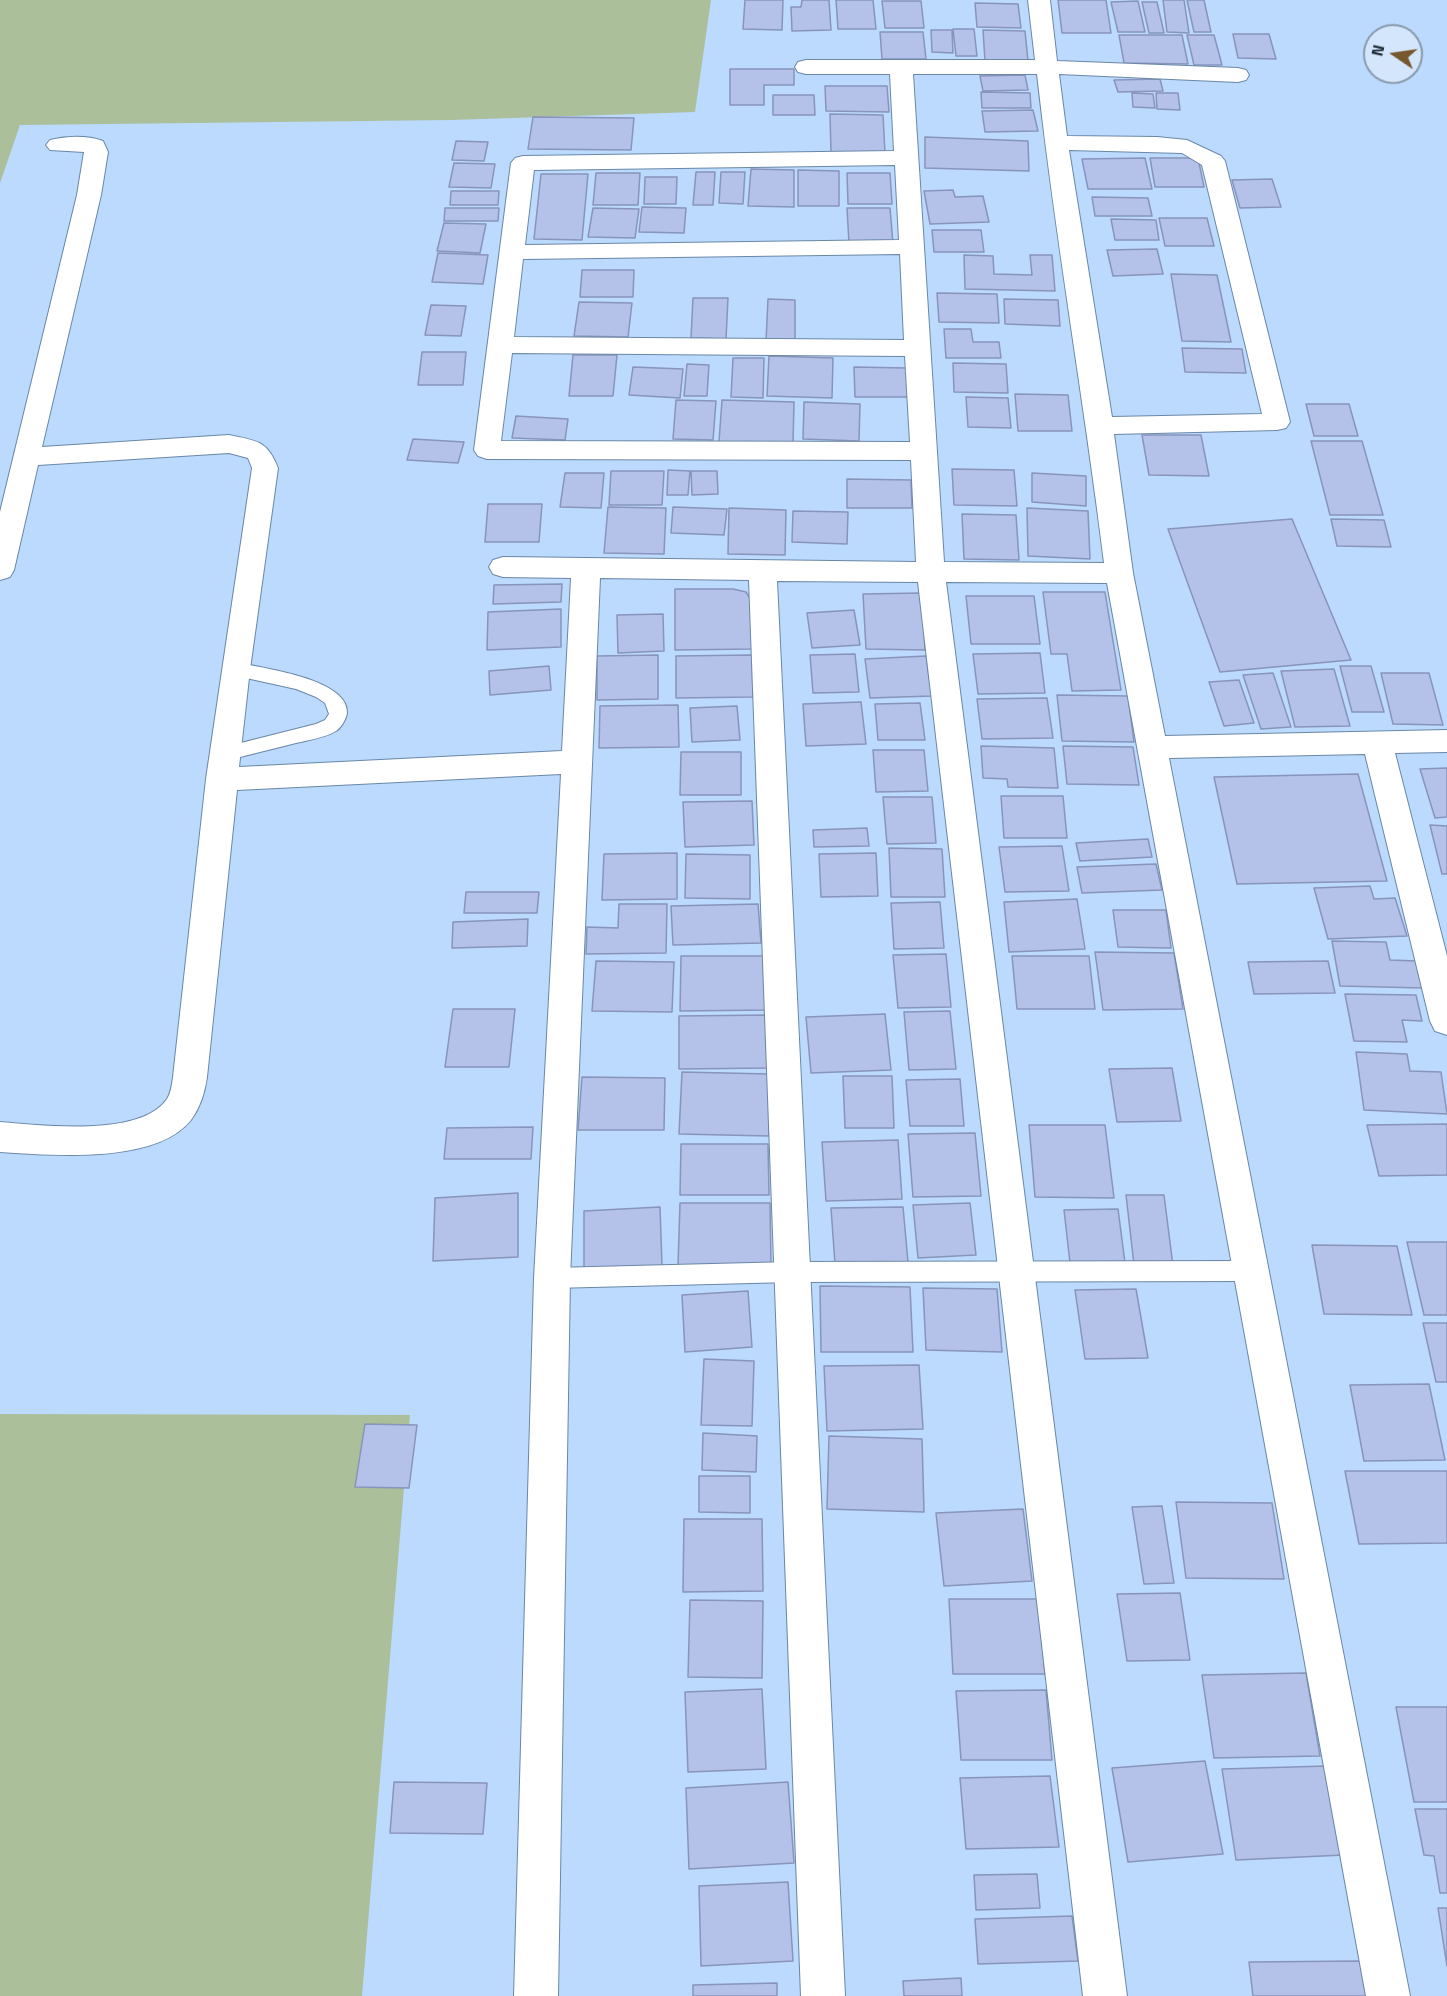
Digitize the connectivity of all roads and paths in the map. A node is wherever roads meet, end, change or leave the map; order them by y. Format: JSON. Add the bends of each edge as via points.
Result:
{"nodes":[{"id":1,"x":1039,"y":0,"type":"edge"},
{"id":2,"x":806,"y":67,"type":"dead end"},
{"id":3,"x":901,"y":67,"type":"junction"},
{"id":4,"x":1048,"y":67,"type":"junction"},
{"id":5,"x":1238,"y":75,"type":"dead end"},
{"id":6,"x":1056,"y":143,"type":"junction"},
{"id":7,"x":58,"y":145,"type":"dead end"},
{"id":8,"x":908,"y":158,"type":"junction"},
{"id":9,"x":913,"y":247,"type":"junction"},
{"id":10,"x":514,"y":252,"type":"junction"},
{"id":11,"x":500,"y":345,"type":"junction"},
{"id":12,"x":918,"y":348,"type":"junction"},
{"id":13,"x":1100,"y":426,"type":"junction"},
{"id":14,"x":924,"y":451,"type":"junction"},
{"id":15,"x":27,"y":457,"type":"junction"},
{"id":16,"x":503,"y":567,"type":"dead end"},
{"id":17,"x":586,"y":568,"type":"junction"},
{"id":18,"x":0,"y":570,"type":"edge"},
{"id":19,"x":763,"y":571,"type":"junction"},
{"id":20,"x":931,"y":573,"type":"junction"},
{"id":21,"x":1119,"y":573,"type":"junction"},
{"id":22,"x":235,"y":669,"type":"junction"},
{"id":23,"x":1447,"y":741,"type":"edge"},
{"id":24,"x":1377,"y":743,"type":"junction"},
{"id":25,"x":1152,"y":747,"type":"junction"},
{"id":26,"x":576,"y":762,"type":"junction"},
{"id":27,"x":223,"y":766,"type":"junction"},
{"id":28,"x":1447,"y":1021,"type":"edge"},
{"id":29,"x":0,"y":1137,"type":"edge"},
{"id":30,"x":1016,"y":1271,"type":"junction"},
{"id":31,"x":792,"y":1272,"type":"junction"},
{"id":32,"x":1251,"y":1272,"type":"junction"},
{"id":33,"x":552,"y":1278,"type":"junction"},
{"id":34,"x":536,"y":1996,"type":"edge"},
{"id":35,"x":823,"y":1996,"type":"edge"},
{"id":36,"x":1105,"y":1996,"type":"edge"},
{"id":37,"x":1388,"y":1996,"type":"edge"}],
"edges":[{"from":1,"to":4,"type":"street"},
{"from":2,"to":3,"type":"street"},
{"from":3,"to":4,"type":"street"},
{"from":3,"to":8,"type":"street"},
{"from":4,"to":5,"type":"street"},
{"from":4,"to":6,"type":"street"},
{"from":6,"to":13,"type":"street"},
{"from":6,"to":13,"type":"street","via":[[1188,147],[1213,160],[1277,422]]},
{"from":7,"to":15,"type":"street","via":[[90,144],[96,152]]},
{"from":8,"to":9,"type":"street"},
{"from":8,"to":10,"type":"street","via":[[524,163]]},
{"from":9,"to":10,"type":"street"},
{"from":9,"to":12,"type":"street"},
{"from":10,"to":11,"type":"street"},
{"from":11,"to":12,"type":"street"},
{"from":11,"to":14,"type":"street","via":[[487,450]]},
{"from":12,"to":14,"type":"street"},
{"from":13,"to":21,"type":"street"},
{"from":14,"to":20,"type":"street"},
{"from":15,"to":18,"type":"street"},
{"from":15,"to":22,"type":"street","via":[[229,444],[259,453],[265,468]]},
{"from":16,"to":17,"type":"street"},
{"from":17,"to":19,"type":"street"},
{"from":17,"to":26,"type":"street"},
{"from":19,"to":20,"type":"street"},
{"from":19,"to":31,"type":"street"},
{"from":20,"to":21,"type":"street"},
{"from":20,"to":30,"type":"street"},
{"from":21,"to":25,"type":"street"},
{"from":22,"to":27,"type":"street"},
{"from":22,"to":27,"type":"lane","via":[[315,688],[329,696],[338,714],[332,725],[321,730]]},
{"from":23,"to":24,"type":"street"},
{"from":24,"to":25,"type":"street"},
{"from":24,"to":28,"type":"street"},
{"from":25,"to":32,"type":"street"},
{"from":26,"to":27,"type":"street"},
{"from":26,"to":33,"type":"street"},
{"from":27,"to":29,"type":"street","via":[[192,1054],[182,1105],[162,1123],[130,1136],[76,1140]]},
{"from":30,"to":31,"type":"lane"},
{"from":30,"to":32,"type":"lane"},
{"from":30,"to":36,"type":"street"},
{"from":31,"to":33,"type":"lane"},
{"from":31,"to":35,"type":"street"},
{"from":32,"to":37,"type":"street"},
{"from":33,"to":34,"type":"street"}]}
